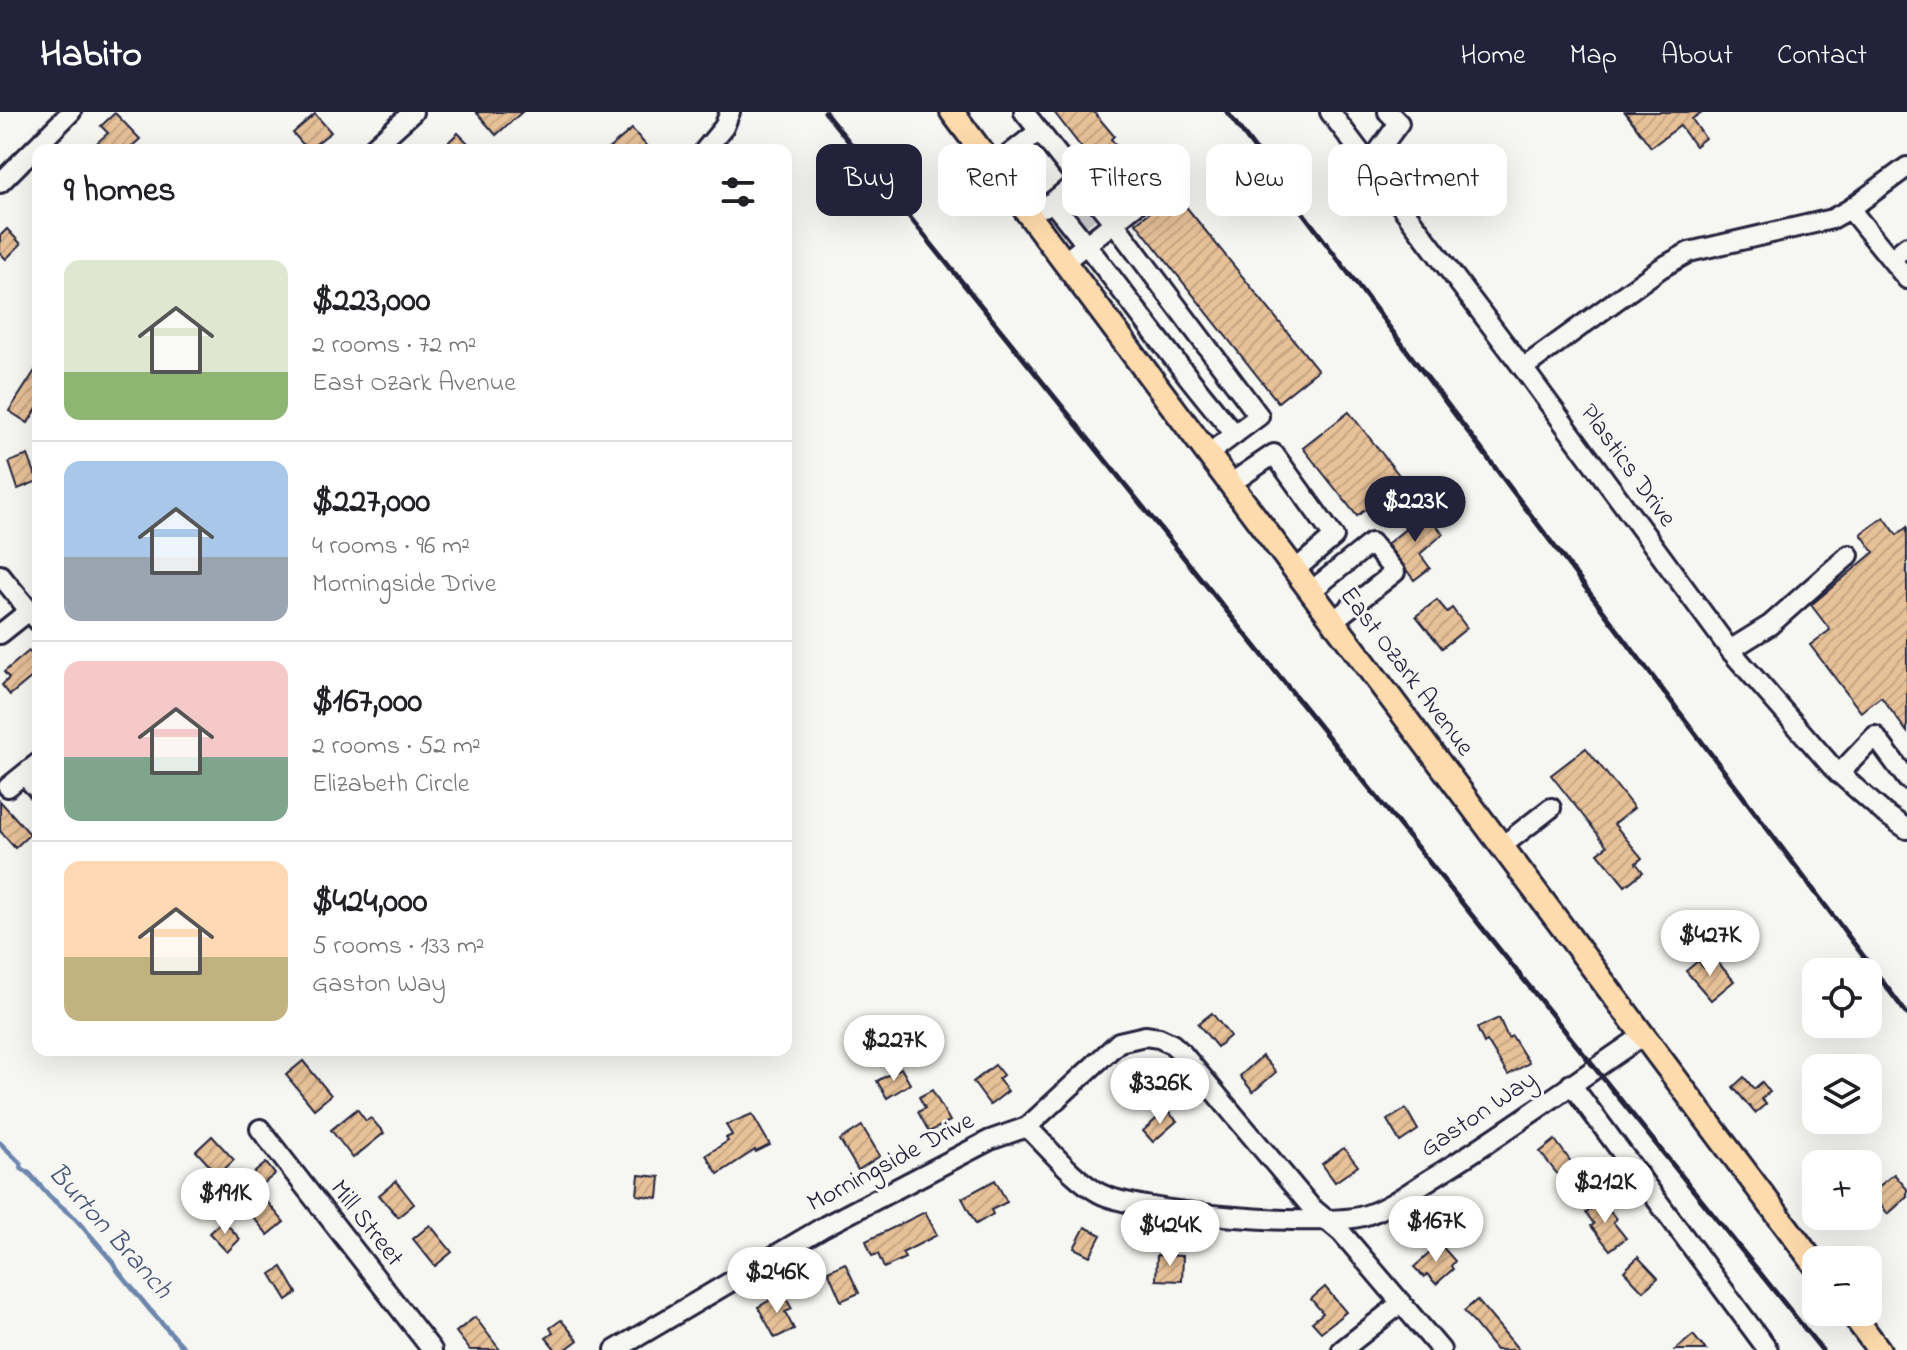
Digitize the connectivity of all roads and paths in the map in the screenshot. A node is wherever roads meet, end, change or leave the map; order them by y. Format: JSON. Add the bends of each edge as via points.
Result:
{"nodes":[{"id":1,"x":71,"y":112,"type":"edge"},
{"id":2,"x":413,"y":112,"type":"edge"},
{"id":3,"x":730,"y":112,"type":"edge"},
{"id":4,"x":952,"y":112,"type":"edge"},
{"id":5,"x":1024,"y":112,"type":"edge"},
{"id":6,"x":1331,"y":113,"type":"edge"},
{"id":7,"x":1399,"y":116,"type":"edge"},
{"id":8,"x":1039,"y":131,"type":"junction"},
{"id":9,"x":39,"y":144,"type":"edge"},
{"id":10,"x":378,"y":144,"type":"edge"},
{"id":11,"x":710,"y":144,"type":"edge"},
{"id":12,"x":976,"y":144,"type":"edge"},
{"id":13,"x":1022,"y":144,"type":"edge"},
{"id":14,"x":1354,"y":144,"type":"edge"},
{"id":15,"x":1382,"y":144,"type":"edge"},
{"id":16,"x":32,"y":151,"type":"edge"},
{"id":17,"x":1062,"y":160,"type":"edge"},
{"id":18,"x":1907,"y":167,"type":"edge"},
{"id":19,"x":0,"y":183,"type":"edge"},
{"id":20,"x":1052,"y":202,"type":"junction"},
{"id":21,"x":1850,"y":209,"type":"junction"},
{"id":22,"x":1124,"y":216,"type":"edge"},
{"id":23,"x":1408,"y":216,"type":"edge"},
{"id":24,"x":1030,"y":217,"type":"joint"},
{"id":25,"x":1084,"y":217,"type":"junction"},
{"id":26,"x":1115,"y":224,"type":"junction"},
{"id":27,"x":1088,"y":245,"type":"junction"},
{"id":28,"x":1907,"y":246,"type":"edge"},
{"id":29,"x":1891,"y":259,"type":"junction"},
{"id":30,"x":1064,"y":262,"type":"junction"},
{"id":31,"x":1108,"y":270,"type":"junction"},
{"id":32,"x":1907,"y":279,"type":"edge"},
{"id":33,"x":1083,"y":288,"type":"junction"},
{"id":34,"x":1160,"y":342,"type":"junction"},
{"id":35,"x":1136,"y":358,"type":"junction"},
{"id":36,"x":1523,"y":368,"type":"junction"},
{"id":37,"x":1191,"y":381,"type":"junction"},
{"id":38,"x":1168,"y":401,"type":"junction"},
{"id":39,"x":1235,"y":434,"type":"junction"},
{"id":40,"x":1208,"y":454,"type":"junction"},
{"id":41,"x":1230,"y":484,"type":"junction"},
{"id":42,"x":1849,"y":555,"type":"dead end"},
{"id":43,"x":1295,"y":570,"type":"junction"},
{"id":44,"x":0,"y":575,"type":"edge"},
{"id":45,"x":1311,"y":591,"type":"junction"},
{"id":46,"x":32,"y":614,"type":"edge"},
{"id":47,"x":32,"y":617,"type":"edge"},
{"id":48,"x":1333,"y":621,"type":"junction"},
{"id":49,"x":0,"y":634,"type":"edge"},
{"id":50,"x":1730,"y":650,"type":"junction"},
{"id":51,"x":31,"y":769,"type":"edge"},
{"id":52,"x":1839,"y":774,"type":"junction"},
{"id":53,"x":1907,"y":779,"type":"edge"},
{"id":54,"x":8,"y":787,"type":"dead end"},
{"id":55,"x":1551,"y":808,"type":"dead end"},
{"id":56,"x":1907,"y":829,"type":"edge"},
{"id":57,"x":1502,"y":846,"type":"junction"},
{"id":58,"x":1644,"y":1035,"type":"junction"},
{"id":59,"x":1571,"y":1084,"type":"junction"},
{"id":60,"x":1027,"y":1127,"type":"junction"},
{"id":61,"x":260,"y":1129,"type":"dead end"},
{"id":62,"x":1327,"y":1222,"type":"junction"},
{"id":63,"x":1802,"y":1247,"type":"edge"},
{"id":64,"x":1400,"y":1304,"type":"junction"},
{"id":65,"x":1861,"y":1326,"type":"edge"},
{"id":66,"x":432,"y":1350,"type":"edge"},
{"id":67,"x":615,"y":1350,"type":"edge"},
{"id":68,"x":1342,"y":1350,"type":"edge"},
{"id":69,"x":1441,"y":1350,"type":"edge"},
{"id":70,"x":1768,"y":1350,"type":"edge"},
{"id":71,"x":1879,"y":1350,"type":"edge"}],
"edges":[{"from":1,"to":9,"type":"street"},
{"from":2,"to":10,"type":"street"},
{"from":3,"to":11,"type":"street"},
{"from":4,"to":12,"type":"main road","name":"East Ozark Avenue"},
{"from":5,"to":8,"type":"street"},
{"from":6,"to":14,"type":"street","name":"Plastics Drive"},
{"from":7,"to":15,"type":"street"},
{"from":8,"to":13,"type":"street"},
{"from":8,"to":17,"type":"street"},
{"from":16,"to":19,"type":"street"},
{"from":18,"to":21,"type":"street"},
{"from":20,"to":24,"type":"street"},
{"from":20,"to":25,"type":"street"},
{"from":20,"to":25,"type":"street","via":[[1079,180]]},
{"from":21,"to":29,"type":"street"},
{"from":21,"to":36,"type":"street","via":[[1832,219],[1689,252]]},
{"from":22,"to":26,"type":"street"},
{"from":23,"to":36,"type":"street","name":"Plastics Drive"},
{"from":24,"to":30,"type":"main road","name":"East Ozark Avenue"},
{"from":25,"to":26,"type":"street"},
{"from":25,"to":27,"type":"street"},
{"from":26,"to":27,"type":"street"},
{"from":26,"to":39,"type":"street","via":[[1259,416]]},
{"from":27,"to":30,"type":"street"},
{"from":27,"to":31,"type":"street"},
{"from":28,"to":29,"type":"street"},
{"from":29,"to":32,"type":"street"},
{"from":30,"to":33,"type":"main road","name":"East Ozark Avenue"},
{"from":31,"to":33,"type":"street"},
{"from":31,"to":34,"type":"street"},
{"from":33,"to":35,"type":"main road","name":"East Ozark Avenue"},
{"from":34,"to":35,"type":"street"},
{"from":34,"to":37,"type":"street"},
{"from":35,"to":38,"type":"main road","name":"East Ozark Avenue"},
{"from":36,"to":50,"type":"street","name":"Plastics Drive"},
{"from":37,"to":38,"type":"street"},
{"from":37,"to":39,"type":"street"},
{"from":38,"to":40,"type":"main road","name":"East Ozark Avenue"},
{"from":39,"to":40,"type":"street"},
{"from":40,"to":41,"type":"main road","name":"East Ozark Avenue"},
{"from":41,"to":43,"type":"main road","name":"East Ozark Avenue"},
{"from":41,"to":43,"type":"street","via":[[1274,454],[1334,537]]},
{"from":42,"to":50,"type":"street","via":[[1770,625]]},
{"from":43,"to":45,"type":"main road","name":"East Ozark Avenue"},
{"from":44,"to":46,"type":"street"},
{"from":45,"to":48,"type":"main road","name":"East Ozark Avenue"},
{"from":45,"to":48,"type":"street","via":[[1371,543],[1395,572]]},
{"from":47,"to":49,"type":"street"},
{"from":48,"to":57,"type":"main road","name":"East Ozark Avenue"},
{"from":50,"to":52,"type":"street","name":"Plastics Drive"},
{"from":51,"to":54,"type":"street"},
{"from":52,"to":53,"type":"street","via":[[1875,736]]},
{"from":52,"to":56,"type":"street","name":"Plastics Drive"},
{"from":55,"to":57,"type":"street"},
{"from":57,"to":58,"type":"main road","name":"East Ozark Avenue"},
{"from":58,"to":59,"type":"street","name":"Gaston Way"},
{"from":58,"to":63,"type":"main road","name":"East Ozark Avenue"},
{"from":59,"to":62,"type":"street","name":"Gaston Way","via":[[1387,1205],[1364,1216]]},
{"from":59,"to":70,"type":"street"},
{"from":60,"to":62,"type":"street","name":"Gaston Way","via":[[1085,1183],[1116,1200],[1166,1210]]},
{"from":60,"to":62,"type":"street","name":"Morningside Drive","via":[[1119,1042],[1159,1038],[1182,1053]]},
{"from":60,"to":67,"type":"street","name":"Morningside Drive","via":[[990,1140],[825,1226]]},
{"from":61,"to":66,"type":"street","name":"Mill Street"},
{"from":62,"to":64,"type":"street"},
{"from":64,"to":68,"type":"street"},
{"from":64,"to":69,"type":"street"},
{"from":65,"to":71,"type":"main road"}]}
